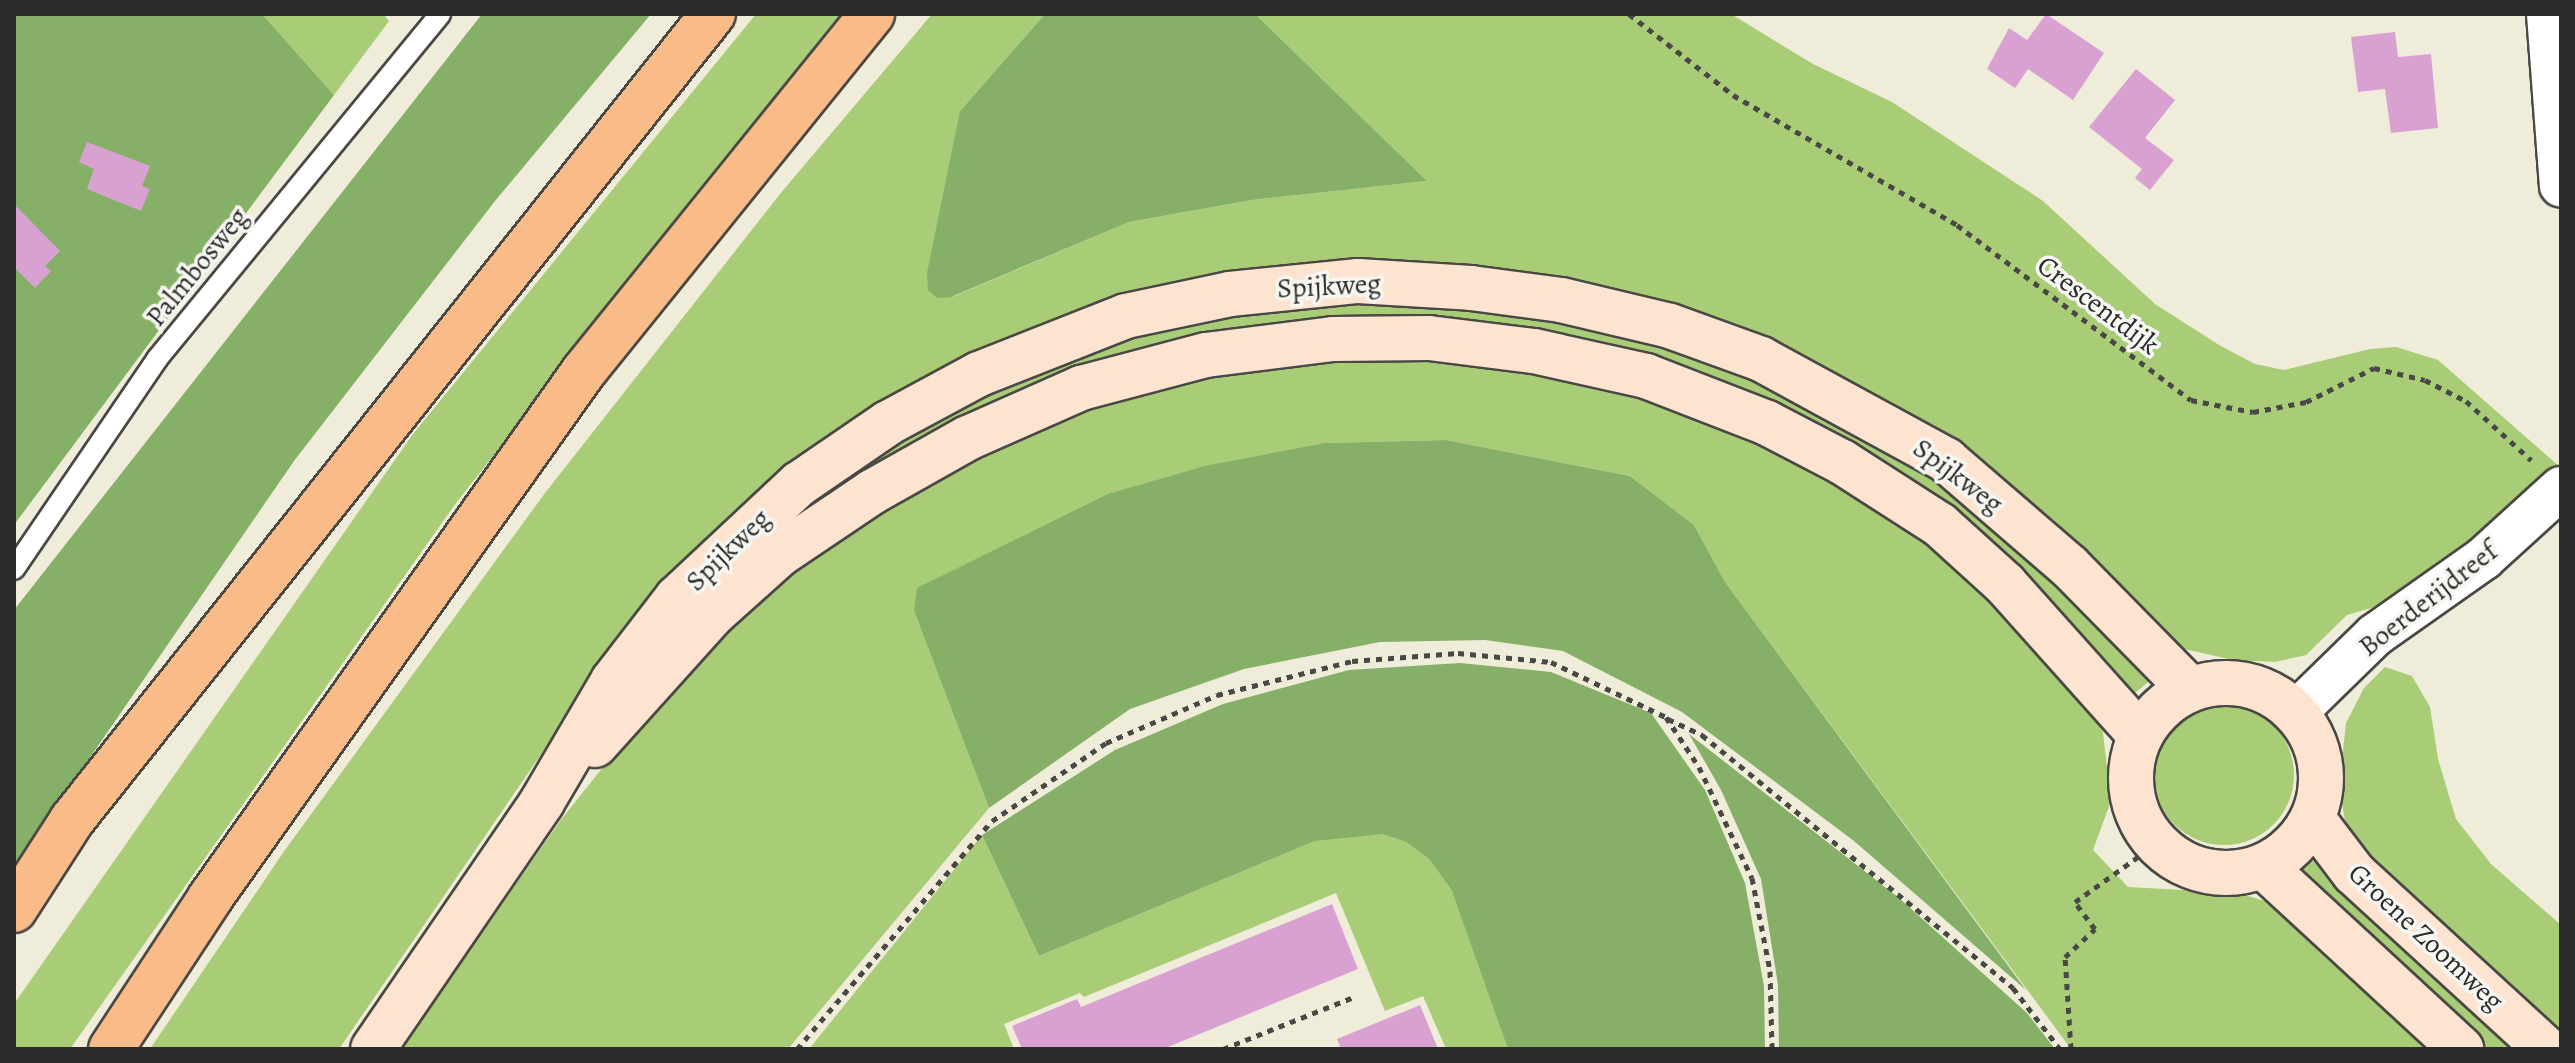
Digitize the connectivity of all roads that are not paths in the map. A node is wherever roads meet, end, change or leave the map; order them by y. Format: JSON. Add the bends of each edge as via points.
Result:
{"nodes":[{"id":1,"x":440,"y":14,"type":"edge"},
{"id":2,"x":713,"y":14,"type":"edge"},
{"id":3,"x":872,"y":14,"type":"edge"},
{"id":4,"x":2548,"y":14,"type":"edge"},
{"id":5,"x":2561,"y":186,"type":"edge"},
{"id":6,"x":2561,"y":488,"type":"edge"},
{"id":7,"x":14,"y":569,"type":"edge"},
{"id":8,"x":2190,"y":689,"type":"junction"},
{"id":9,"x":2296,"y":712,"type":"junction"},
{"id":10,"x":2140,"y":735,"type":"junction"},
{"id":11,"x":542,"y":802,"type":"junction"},
{"id":12,"x":2313,"y":819,"type":"junction"},
{"id":13,"x":2263,"y":866,"type":"junction"},
{"id":14,"x":14,"y":910,"type":"edge"},
{"id":15,"x":111,"y":1049,"type":"edge"},
{"id":16,"x":373,"y":1049,"type":"edge"},
{"id":17,"x":2461,"y":1049,"type":"edge"},
{"id":18,"x":2546,"y":1049,"type":"edge"}],
"edges":[{"from":1,"to":7,"type":"lane","name":"Palmbosweg","via":[[157,359]]},
{"from":2,"to":14,"type":"highway","via":[[72,820]]},
{"from":3,"to":15,"type":"highway","via":[[584,371],[210,898]]},
{"from":4,"to":5,"type":"street"},
{"from":6,"to":9,"type":"street","name":"Boerderijdreef","via":[[2484,558],[2375,635]]},
{"from":8,"to":9,"type":"main road","via":[[2228,682],[2265,690]]},
{"from":8,"to":10,"type":"main road","via":[[2161,707]]},
{"from":8,"to":11,"type":"main road","name":"Spijkweg","via":[[2069,566],[1946,460],[1761,359],[1670,326],[1561,300],[1358,281],[1230,294],[1126,316],[979,374],[888,423],[799,484],[677,598],[613,681]]},
{"from":9,"to":12,"type":"main road","via":[[2316,745],[2322,782]]},
{"from":10,"to":11,"type":"main road","name":"Spijkweg","via":[[2068,650],[1940,525],[1842,462],[1767,423],[1646,376],[1534,351],[1429,338],[1333,339],[1206,355],[1081,388],[968,438],[872,492],[780,554],[714,613]]},
{"from":10,"to":13,"type":"main road","via":[[2131,763],[2130,793],[2139,820],[2156,844],[2179,862],[2206,872],[2235,874]]},
{"from":11,"to":16,"type":"main road","name":"Spijkweg"},
{"from":12,"to":13,"type":"main road","via":[[2293,847]]},
{"from":12,"to":18,"type":"main road","name":"Groene Zoomweg","via":[[2354,873]]},
{"from":13,"to":17,"type":"main road","name":"Groene Zoomweg"}]}
